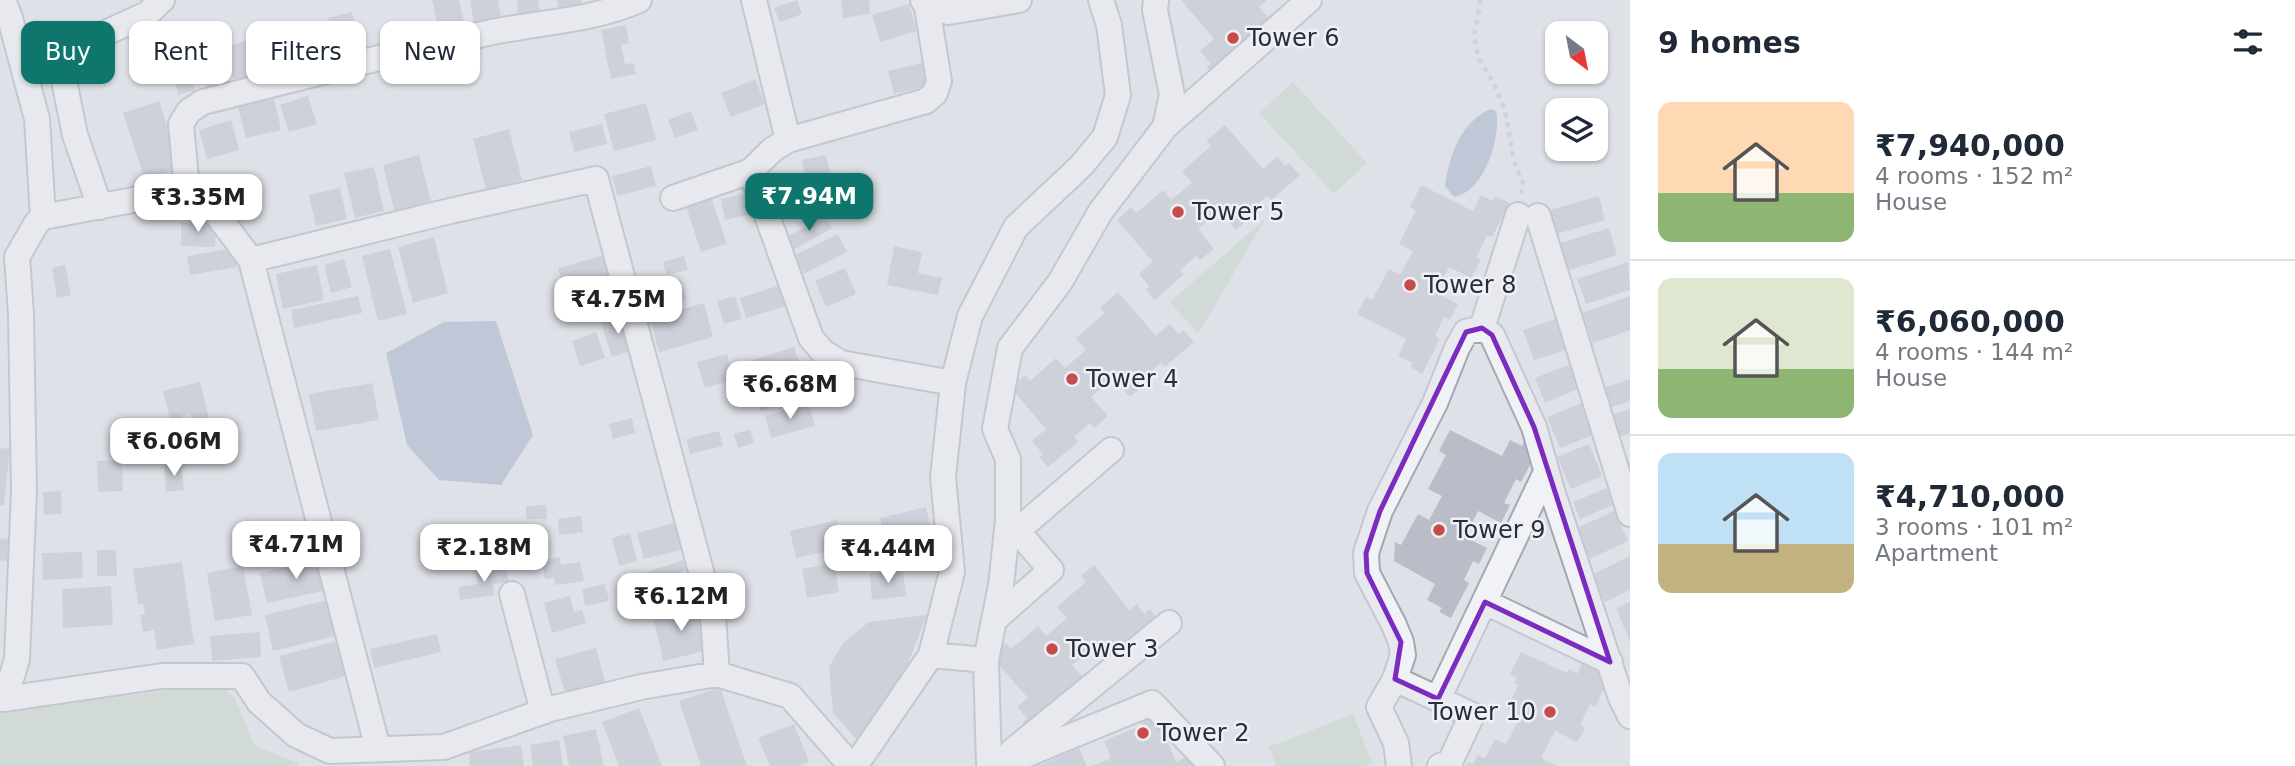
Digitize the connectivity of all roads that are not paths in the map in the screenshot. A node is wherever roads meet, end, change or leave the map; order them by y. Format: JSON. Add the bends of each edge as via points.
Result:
{"nodes":[{"id":1,"x":3,"y":0,"type":"edge"},
{"id":2,"x":162,"y":0,"type":"edge"},
{"id":3,"x":639,"y":0,"type":"edge"},
{"id":4,"x":754,"y":0,"type":"edge"},
{"id":5,"x":1019,"y":0,"type":"edge"},
{"id":6,"x":1101,"y":0,"type":"edge"},
{"id":7,"x":1156,"y":0,"type":"edge"},
{"id":8,"x":1309,"y":0,"type":"edge"},
{"id":9,"x":925,"y":3,"type":"edge"},
{"id":10,"x":1165,"y":127,"type":"junction"},
{"id":11,"x":788,"y":140,"type":"junction"},
{"id":12,"x":751,"y":171,"type":"junction"},
{"id":13,"x":673,"y":198,"type":"dead end"},
{"id":14,"x":188,"y":201,"type":"junction"},
{"id":15,"x":100,"y":207,"type":"junction"},
{"id":16,"x":43,"y":217,"type":"junction"},
{"id":17,"x":8,"y":259,"type":"edge"},
{"id":18,"x":251,"y":260,"type":"junction"},
{"id":19,"x":1482,"y":328,"type":"junction"},
{"id":20,"x":953,"y":383,"type":"junction"},
{"id":21,"x":1111,"y":450,"type":"dead end"},
{"id":22,"x":1546,"y":472,"type":"junction"},
{"id":23,"x":1630,"y":514,"type":"edge"},
{"id":24,"x":1012,"y":526,"type":"junction"},
{"id":25,"x":512,"y":594,"type":"dead end"},
{"id":26,"x":1485,"y":602,"type":"junction"},
{"id":27,"x":994,"y":620,"type":"junction"},
{"id":28,"x":1168,"y":623,"type":"dead end"},
{"id":29,"x":931,"y":655,"type":"junction"},
{"id":30,"x":986,"y":660,"type":"junction"},
{"id":31,"x":1610,"y":662,"type":"junction"},
{"id":32,"x":717,"y":674,"type":"junction"},
{"id":33,"x":1395,"y":679,"type":"junction"},
{"id":34,"x":2,"y":699,"type":"edge"},
{"id":35,"x":1438,"y":699,"type":"junction"},
{"id":36,"x":543,"y":712,"type":"junction"},
{"id":37,"x":1630,"y":716,"type":"edge"},
{"id":38,"x":378,"y":748,"type":"junction"},
{"id":39,"x":446,"y":757,"type":"edge"},
{"id":40,"x":853,"y":766,"type":"edge"},
{"id":41,"x":994,"y":766,"type":"edge"},
{"id":42,"x":1212,"y":766,"type":"edge"},
{"id":43,"x":1399,"y":766,"type":"edge"},
{"id":44,"x":1440,"y":766,"type":"edge"}],
"edges":[{"from":1,"to":16,"type":"street","via":[[37,119]]},
{"from":2,"to":15,"type":"street","via":[[148,14],[99,36],[62,71],[75,135]]},
{"from":3,"to":14,"type":"street","via":[[587,16],[485,33],[202,102],[181,124]]},
{"from":4,"to":11,"type":"street"},
{"from":5,"to":9,"type":"street","via":[[949,12]]},
{"from":6,"to":20,"type":"street","via":[[1110,24],[1118,95],[1105,137],[1016,228],[970,316]]},
{"from":7,"to":10,"type":"street","via":[[1172,95]]},
{"from":8,"to":10,"type":"street"},
{"from":9,"to":11,"type":"street","via":[[939,81],[935,93],[926,102]]},
{"from":10,"to":24,"type":"street","via":[[1101,211],[1060,282],[1010,348],[995,429],[1008,459]]},
{"from":11,"to":12,"type":"street"},
{"from":12,"to":13,"type":"street"},
{"from":12,"to":20,"type":"street","via":[[811,338],[823,352],[841,363]]},
{"from":14,"to":15,"type":"street","via":[[149,197]]},
{"from":14,"to":18,"type":"street","via":[[213,209]]},
{"from":15,"to":16,"type":"street"},
{"from":16,"to":17,"type":"street"},
{"from":17,"to":34,"type":"street","via":[[20,314],[24,491],[17,659]]},
{"from":18,"to":32,"type":"street","via":[[596,179],[713,617]]},
{"from":18,"to":38,"type":"street"},
{"from":19,"to":22,"type":"street","via":[[1492,335],[1534,427]]},
{"from":19,"to":23,"type":"street","via":[[1528,215]]},
{"from":19,"to":33,"type":"street","via":[[1466,332],[1457,348],[1435,403],[1380,511],[1366,553],[1367,573],[1401,642],[1403,655]]},
{"from":20,"to":29,"type":"street","via":[[943,477],[951,572]]},
{"from":21,"to":24,"type":"street"},
{"from":22,"to":26,"type":"street"},
{"from":22,"to":31,"type":"street"},
{"from":24,"to":27,"type":"street"},
{"from":24,"to":27,"type":"street","via":[[1051,570]]},
{"from":25,"to":36,"type":"street"},
{"from":26,"to":31,"type":"street"},
{"from":26,"to":35,"type":"street"},
{"from":27,"to":30,"type":"street"},
{"from":28,"to":41,"type":"street"},
{"from":29,"to":30,"type":"street"},
{"from":29,"to":40,"type":"street"},
{"from":30,"to":41,"type":"street"},
{"from":31,"to":37,"type":"street"},
{"from":32,"to":36,"type":"street","via":[[641,687]]},
{"from":32,"to":40,"type":"street","via":[[790,696]]},
{"from":33,"to":35,"type":"street"},
{"from":33,"to":43,"type":"street","via":[[1379,707],[1396,743]]},
{"from":34,"to":38,"type":"street","via":[[162,676],[242,676],[259,702],[296,735],[330,751]]},
{"from":35,"to":44,"type":"street","via":[[1472,715],[1450,762]]},
{"from":36,"to":39,"type":"street"},
{"from":38,"to":39,"type":"street"},
{"from":41,"to":42,"type":"street","via":[[1152,703]]}]}
